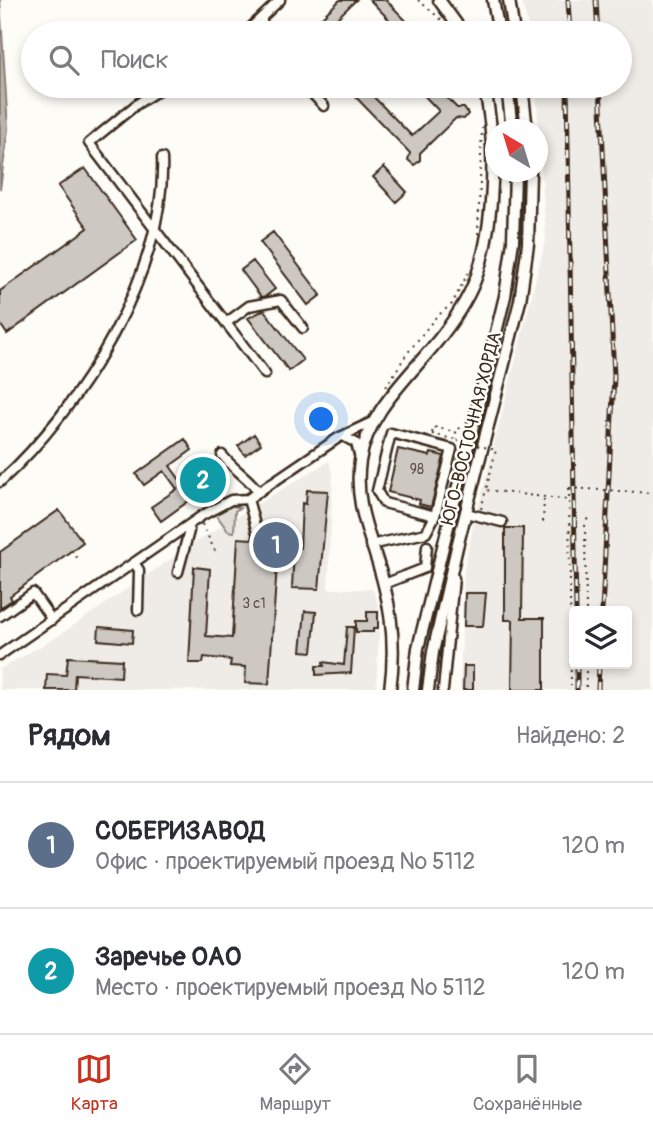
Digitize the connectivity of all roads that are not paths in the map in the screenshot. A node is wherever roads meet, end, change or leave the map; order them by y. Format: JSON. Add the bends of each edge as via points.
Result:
{"nodes":[{"id":1,"x":281,"y":0,"type":"edge"},
{"id":2,"x":439,"y":0,"type":"edge"},
{"id":3,"x":493,"y":0,"type":"edge"},
{"id":4,"x":509,"y":0,"type":"edge"},
{"id":5,"x":262,"y":17,"type":"junction"},
{"id":6,"x":258,"y":21,"type":"edge"},
{"id":7,"x":262,"y":21,"type":"edge"},
{"id":8,"x":453,"y":21,"type":"edge"},
{"id":9,"x":497,"y":21,"type":"edge"},
{"id":10,"x":512,"y":21,"type":"edge"},
{"id":11,"x":146,"y":98,"type":"edge"},
{"id":12,"x":316,"y":98,"type":"edge"},
{"id":13,"x":486,"y":98,"type":"edge"},
{"id":14,"x":508,"y":98,"type":"edge"},
{"id":15,"x":523,"y":98,"type":"edge"},
{"id":16,"x":324,"y":106,"type":"dead end"},
{"id":17,"x":511,"y":119,"type":"edge"},
{"id":18,"x":526,"y":119,"type":"edge"},
{"id":19,"x":162,"y":158,"type":"dead end"},
{"id":20,"x":515,"y":182,"type":"edge"},
{"id":21,"x":530,"y":182,"type":"edge"},
{"id":22,"x":152,"y":229,"type":"junction"},
{"id":23,"x":226,"y":323,"type":"junction"},
{"id":24,"x":303,"y":328,"type":"dead end"},
{"id":25,"x":265,"y":373,"type":"dead end"},
{"id":26,"x":372,"y":422,"type":"junction"},
{"id":27,"x":343,"y":436,"type":"junction"},
{"id":28,"x":222,"y":455,"type":"dead end"},
{"id":29,"x":360,"y":460,"type":"junction"},
{"id":30,"x":0,"y":482,"type":"edge"},
{"id":31,"x":259,"y":492,"type":"junction"},
{"id":32,"x":248,"y":499,"type":"junction"},
{"id":33,"x":466,"y":513,"type":"junction"},
{"id":34,"x":436,"y":516,"type":"junction"},
{"id":35,"x":502,"y":522,"type":"dead end"},
{"id":36,"x":187,"y":527,"type":"junction"},
{"id":37,"x":259,"y":540,"type":"dead end"},
{"id":38,"x":370,"y":545,"type":"junction"},
{"id":39,"x":427,"y":546,"type":"dead end"},
{"id":40,"x":457,"y":547,"type":"junction"},
{"id":41,"x":135,"y":564,"type":"junction"},
{"id":42,"x":178,"y":572,"type":"dead end"},
{"id":43,"x":384,"y":584,"type":"junction"},
{"id":44,"x":138,"y":610,"type":"dead end"},
{"id":45,"x":0,"y":616,"type":"edge"},
{"id":46,"x":52,"y":620,"type":"junction"},
{"id":47,"x":0,"y":655,"type":"edge"},
{"id":48,"x":390,"y":690,"type":"edge"},
{"id":49,"x":413,"y":690,"type":"edge"},
{"id":50,"x":428,"y":690,"type":"edge"},
{"id":51,"x":443,"y":690,"type":"edge"}],
"edges":[{"from":1,"to":5,"type":"street"},
{"from":2,"to":8,"type":"main road"},
{"from":3,"to":9,"type":"main road"},
{"from":4,"to":10,"type":"main road"},
{"from":5,"to":6,"type":"street"},
{"from":5,"to":7,"type":"street"},
{"from":11,"to":22,"type":"street","via":[[89,142]]},
{"from":12,"to":16,"type":"street"},
{"from":13,"to":26,"type":"main road","via":[[491,139],[490,194],[477,277],[442,336]]},
{"from":14,"to":17,"type":"main road"},
{"from":15,"to":18,"type":"main road"},
{"from":19,"to":22,"type":"street","via":[[163,187]]},
{"from":20,"to":49,"type":"main road","name":"ЮГО-ВОСТОЧНАЯ ХОРДА","via":[[505,296],[418,648]]},
{"from":21,"to":33,"type":"main road","name":"ЮГО-ВОСТОЧНАЯ ХОРДА","via":[[520,301]]},
{"from":22,"to":23,"type":"street"},
{"from":22,"to":30,"type":"street","via":[[124,317],[93,369],[25,460]]},
{"from":23,"to":24,"type":"street","via":[[248,306],[281,300]]},
{"from":23,"to":25,"type":"street"},
{"from":26,"to":27,"type":"street"},
{"from":26,"to":29,"type":"main road"},
{"from":27,"to":29,"type":"street","via":[[356,443]]},
{"from":27,"to":31,"type":"street"},
{"from":28,"to":31,"type":"street"},
{"from":29,"to":38,"type":"main road","via":[[359,503]]},
{"from":31,"to":32,"type":"street"},
{"from":32,"to":36,"type":"street","via":[[231,500]]},
{"from":32,"to":37,"type":"street"},
{"from":33,"to":35,"type":"street"},
{"from":33,"to":40,"type":"main road","name":"ЮГО-ВОСТОЧНАЯ ХОРДА"},
{"from":34,"to":34,"type":"street","via":[[384,503],[377,491],[391,433],[452,449]]},
{"from":34,"to":38,"type":"street","via":[[423,536]]},
{"from":36,"to":41,"type":"street"},
{"from":36,"to":42,"type":"street"},
{"from":38,"to":43,"type":"main road"},
{"from":39,"to":43,"type":"street","via":[[425,568]]},
{"from":40,"to":50,"type":"main road","name":"ЮГО-ВОСТОЧНАЯ ХОРДА"},
{"from":40,"to":51,"type":"street"},
{"from":41,"to":44,"type":"street","via":[[139,570]]},
{"from":41,"to":46,"type":"street"},
{"from":43,"to":48,"type":"main road","via":[[392,626]]},
{"from":45,"to":46,"type":"street","via":[[33,593]]},
{"from":46,"to":47,"type":"street"}]}
